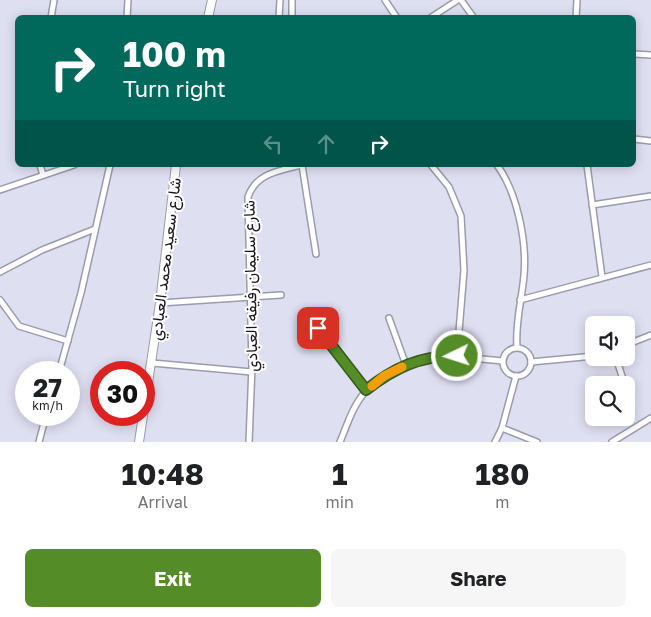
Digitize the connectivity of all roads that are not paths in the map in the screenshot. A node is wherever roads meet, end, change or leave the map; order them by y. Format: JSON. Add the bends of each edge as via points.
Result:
{"nodes":[{"id":1,"x":54,"y":0,"type":"edge"},
{"id":2,"x":128,"y":0,"type":"edge"},
{"id":3,"x":212,"y":0,"type":"edge"},
{"id":4,"x":280,"y":0,"type":"edge"},
{"id":5,"x":292,"y":0,"type":"edge"},
{"id":6,"x":385,"y":0,"type":"edge"},
{"id":7,"x":460,"y":0,"type":"edge"},
{"id":8,"x":577,"y":0,"type":"edge"},
{"id":9,"x":52,"y":15,"type":"edge"},
{"id":10,"x":127,"y":15,"type":"edge"},
{"id":11,"x":209,"y":15,"type":"edge"},
{"id":12,"x":279,"y":15,"type":"edge"},
{"id":13,"x":292,"y":15,"type":"edge"},
{"id":14,"x":395,"y":15,"type":"edge"},
{"id":15,"x":435,"y":15,"type":"edge"},
{"id":16,"x":472,"y":15,"type":"edge"},
{"id":17,"x":576,"y":15,"type":"edge"},
{"id":18,"x":636,"y":54,"type":"edge"},
{"id":19,"x":651,"y":55,"type":"edge"},
{"id":20,"x":636,"y":139,"type":"edge"},
{"id":21,"x":651,"y":141,"type":"edge"},
{"id":22,"x":41,"y":167,"type":"edge"},
{"id":23,"x":68,"y":167,"type":"edge"},
{"id":24,"x":110,"y":167,"type":"edge"},
{"id":25,"x":176,"y":167,"type":"edge"},
{"id":26,"x":295,"y":167,"type":"edge"},
{"id":27,"x":302,"y":167,"type":"edge"},
{"id":28,"x":433,"y":167,"type":"edge"},
{"id":29,"x":499,"y":167,"type":"edge"},
{"id":30,"x":587,"y":167,"type":"edge"},
{"id":31,"x":43,"y":175,"type":"junction"},
{"id":32,"x":0,"y":190,"type":"edge"},
{"id":33,"x":651,"y":196,"type":"edge"},
{"id":34,"x":592,"y":204,"type":"junction"},
{"id":35,"x":96,"y":229,"type":"junction"},
{"id":36,"x":316,"y":254,"type":"dead end"},
{"id":37,"x":651,"y":265,"type":"edge"},
{"id":38,"x":0,"y":272,"type":"edge"},
{"id":39,"x":602,"y":276,"type":"junction"},
{"id":40,"x":280,"y":295,"type":"dead end"},
{"id":41,"x":250,"y":297,"type":"junction"},
{"id":42,"x":0,"y":300,"type":"edge"},
{"id":43,"x":520,"y":300,"type":"junction"},
{"id":44,"x":160,"y":303,"type":"junction"},
{"id":45,"x":389,"y":318,"type":"dead end"},
{"id":46,"x":318,"y":328,"type":"dead end"},
{"id":47,"x":651,"y":335,"type":"edge"},
{"id":48,"x":68,"y":341,"type":"junction"},
{"id":49,"x":635,"y":341,"type":"edge"},
{"id":50,"x":517,"y":347,"type":"junction"},
{"id":51,"x":457,"y":356,"type":"junction"},
{"id":52,"x":585,"y":357,"type":"edge"},
{"id":53,"x":62,"y":361,"type":"edge"},
{"id":54,"x":152,"y":361,"type":"edge"},
{"id":55,"x":502,"y":361,"type":"junction"},
{"id":56,"x":531,"y":362,"type":"junction"},
{"id":57,"x":155,"y":363,"type":"edge"},
{"id":58,"x":406,"y":365,"type":"junction"},
{"id":59,"x":252,"y":372,"type":"junction"},
{"id":60,"x":516,"y":376,"type":"junction"},
{"id":61,"x":366,"y":390,"type":"junction"},
{"id":62,"x":651,"y":418,"type":"edge"},
{"id":63,"x":43,"y":426,"type":"edge"},
{"id":64,"x":142,"y":426,"type":"edge"},
{"id":65,"x":502,"y":428,"type":"junction"},
{"id":66,"x":39,"y":442,"type":"edge"},
{"id":67,"x":139,"y":442,"type":"edge"},
{"id":68,"x":249,"y":442,"type":"edge"},
{"id":69,"x":340,"y":442,"type":"edge"},
{"id":70,"x":495,"y":442,"type":"edge"},
{"id":71,"x":537,"y":442,"type":"edge"},
{"id":72,"x":612,"y":442,"type":"edge"}],
"edges":[{"from":1,"to":9,"type":"street"},
{"from":2,"to":10,"type":"street"},
{"from":3,"to":11,"type":"street"},
{"from":4,"to":12,"type":"street"},
{"from":5,"to":13,"type":"street"},
{"from":6,"to":14,"type":"street"},
{"from":7,"to":15,"type":"street"},
{"from":7,"to":16,"type":"street"},
{"from":8,"to":17,"type":"street"},
{"from":18,"to":19,"type":"street"},
{"from":20,"to":21,"type":"street"},
{"from":22,"to":31,"type":"street"},
{"from":23,"to":31,"type":"street"},
{"from":24,"to":35,"type":"street"},
{"from":25,"to":44,"type":"street","name":"شارع سعيد محمد العبادي"},
{"from":26,"to":41,"type":"street","name":"شارع سليمان رفيفه العبادي","via":[[264,176],[251,189],[247,207]]},
{"from":27,"to":36,"type":"street"},
{"from":28,"to":51,"type":"street","via":[[449,187],[461,216],[464,270]]},
{"from":29,"to":43,"type":"street","via":[[512,194],[522,235],[524,273]]},
{"from":30,"to":34,"type":"street"},
{"from":31,"to":32,"type":"street"},
{"from":33,"to":34,"type":"street"},
{"from":34,"to":39,"type":"street"},
{"from":35,"to":38,"type":"street","via":[[42,250]]},
{"from":35,"to":48,"type":"street"},
{"from":37,"to":39,"type":"street"},
{"from":39,"to":43,"type":"street"},
{"from":40,"to":41,"type":"street"},
{"from":41,"to":44,"type":"street"},
{"from":41,"to":59,"type":"street","name":"شارع سليمان رفيفه العبادي"},
{"from":42,"to":48,"type":"street","via":[[19,326]]},
{"from":43,"to":50,"type":"street"},
{"from":44,"to":54,"type":"street","name":"شارع سعيد محمد العبادي"},
{"from":45,"to":58,"type":"street"},
{"from":46,"to":61,"type":"street"},
{"from":47,"to":49,"type":"street"},
{"from":48,"to":53,"type":"street"},
{"from":50,"to":55,"type":"street","via":[[504,354]]},
{"from":50,"to":56,"type":"street","via":[[530,355]]},
{"from":51,"to":55,"type":"street"},
{"from":51,"to":58,"type":"street","via":[[426,358]]},
{"from":52,"to":56,"type":"street"},
{"from":55,"to":60,"type":"street","via":[[509,374]]},
{"from":56,"to":60,"type":"street","via":[[529,370]]},
{"from":57,"to":59,"type":"street"},
{"from":58,"to":61,"type":"street"},
{"from":59,"to":68,"type":"street","name":"شارع سليمان رفيفه العبادي"},
{"from":60,"to":65,"type":"street"},
{"from":61,"to":69,"type":"street","via":[[354,408]]},
{"from":62,"to":72,"type":"street"},
{"from":63,"to":66,"type":"street"},
{"from":64,"to":67,"type":"street","name":"شارع سعيد محمد العبادي"},
{"from":65,"to":70,"type":"street"},
{"from":65,"to":71,"type":"street"}]}
